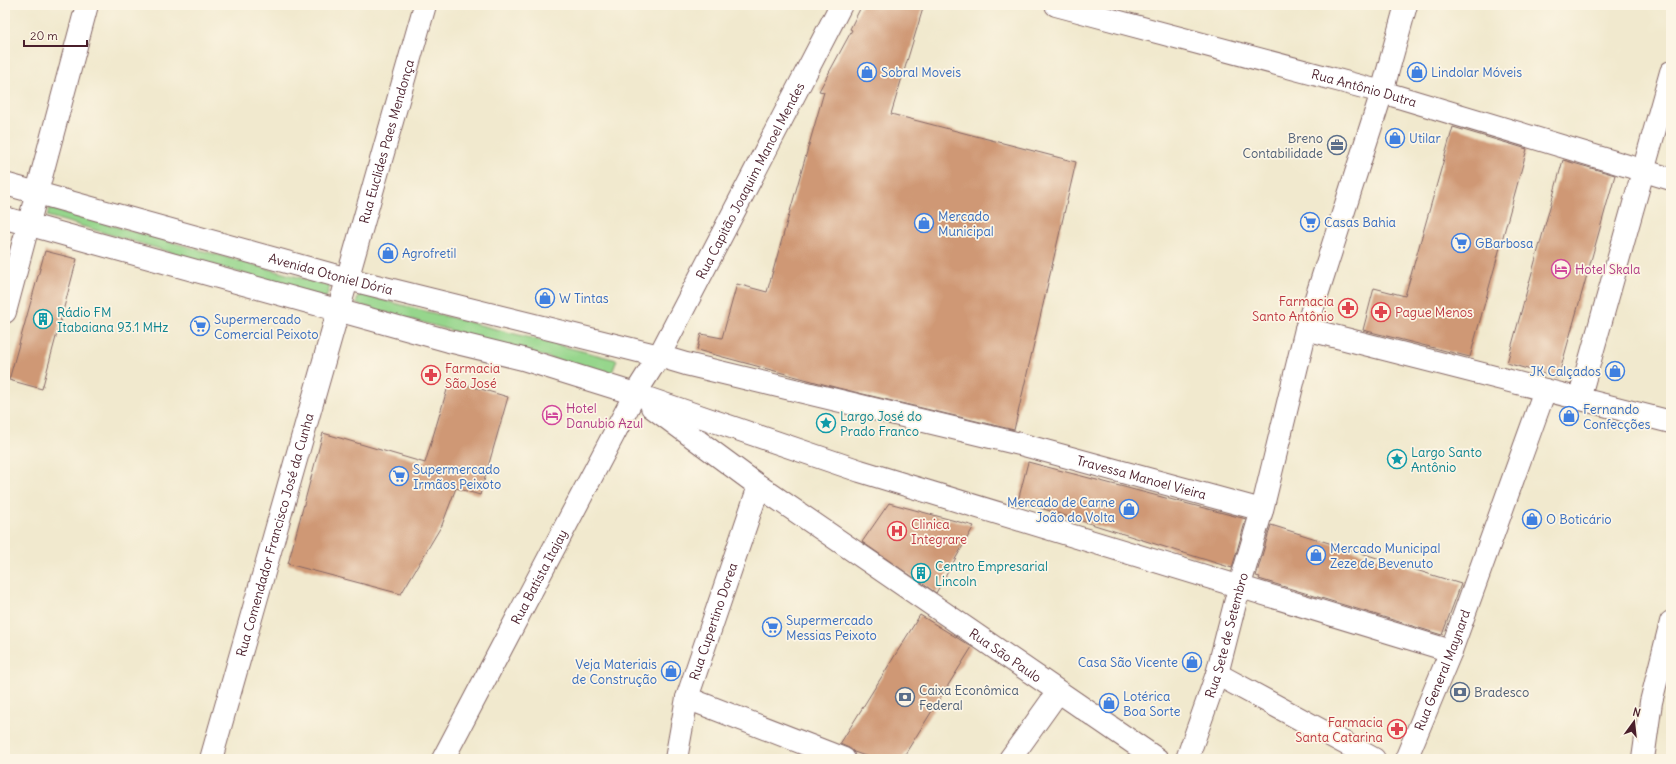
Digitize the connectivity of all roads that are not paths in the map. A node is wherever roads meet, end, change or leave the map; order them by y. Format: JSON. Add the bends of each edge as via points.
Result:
{"nodes":[{"id":1,"x":87,"y":5,"type":"edge"},
{"id":2,"x":425,"y":5,"type":"edge"},
{"id":3,"x":842,"y":5,"type":"edge"},
{"id":4,"x":1056,"y":5,"type":"edge"},
{"id":5,"x":1406,"y":5,"type":"edge"},
{"id":6,"x":1671,"y":72,"type":"edge"},
{"id":7,"x":1382,"y":92,"type":"junction"},
{"id":8,"x":1643,"y":171,"type":"junction"},
{"id":9,"x":1671,"y":179,"type":"edge"},
{"id":10,"x":5,"y":184,"type":"edge"},
{"id":11,"x":32,"y":208,"type":"junction"},
{"id":12,"x":5,"y":218,"type":"edge"},
{"id":13,"x":348,"y":279,"type":"junction"},
{"id":14,"x":339,"y":311,"type":"junction"},
{"id":15,"x":5,"y":312,"type":"edge"},
{"id":16,"x":1306,"y":329,"type":"junction"},
{"id":17,"x":659,"y":356,"type":"junction"},
{"id":18,"x":1545,"y":390,"type":"junction"},
{"id":19,"x":635,"y":394,"type":"junction"},
{"id":20,"x":1579,"y":399,"type":"junction"},
{"id":21,"x":1671,"y":422,"type":"edge"},
{"id":22,"x":1020,"y":444,"type":"joint"},
{"id":23,"x":759,"y":486,"type":"junction"},
{"id":24,"x":1262,"y":510,"type":"junction"},
{"id":25,"x":1239,"y":588,"type":"junction"},
{"id":26,"x":1671,"y":622,"type":"edge"},
{"id":27,"x":1451,"y":651,"type":"junction"},
{"id":28,"x":1217,"y":674,"type":"junction"},
{"id":29,"x":1058,"y":692,"type":"junction"},
{"id":30,"x":687,"y":698,"type":"junction"},
{"id":31,"x":211,"y":759,"type":"edge"},
{"id":32,"x":443,"y":759,"type":"edge"},
{"id":33,"x":676,"y":759,"type":"edge"},
{"id":34,"x":844,"y":759,"type":"edge"},
{"id":35,"x":1010,"y":759,"type":"edge"},
{"id":36,"x":1157,"y":759,"type":"edge"},
{"id":37,"x":1187,"y":759,"type":"edge"},
{"id":38,"x":1374,"y":759,"type":"edge"},
{"id":39,"x":1406,"y":759,"type":"edge"},
{"id":40,"x":1643,"y":759,"type":"edge"}],
"edges":[{"from":1,"to":11,"type":"street"},
{"from":2,"to":13,"type":"street","name":"Rua Euclides Paes Mendonça"},
{"from":3,"to":17,"type":"street","name":"Rua Capitão Joaquim Manoel Mendes"},
{"from":4,"to":7,"type":"street","name":"Rua Antônio Dutra"},
{"from":5,"to":7,"type":"street"},
{"from":6,"to":8,"type":"street"},
{"from":7,"to":8,"type":"street","name":"Rua Antônio Dutra"},
{"from":7,"to":16,"type":"street"},
{"from":8,"to":9,"type":"street","name":"Rua Antônio Dutra"},
{"from":8,"to":20,"type":"street"},
{"from":10,"to":11,"type":"street","name":"Avenida Otoniel Dória"},
{"from":11,"to":12,"type":"street","name":"Avenida Otoniel Dória"},
{"from":11,"to":13,"type":"street","name":"Avenida Otoniel Dória"},
{"from":11,"to":14,"type":"street","name":"Avenida Otoniel Dória"},
{"from":11,"to":15,"type":"street"},
{"from":13,"to":14,"type":"street","name":"Rua Euclides Paes Mendonça"},
{"from":13,"to":17,"type":"street","name":"Avenida Otoniel Dória"},
{"from":14,"to":19,"type":"street","name":"Avenida Otoniel Dória","via":[[522,359]]},
{"from":14,"to":31,"type":"street","name":"Rua Comendador Francisco José da Cunha"},
{"from":16,"to":18,"type":"street"},
{"from":16,"to":24,"type":"street"},
{"from":17,"to":19,"type":"street","name":"Rua Capitão Joaquim Manoel Mendes"},
{"from":17,"to":22,"type":"street","name":"Avenida Otoniel Dória"},
{"from":18,"to":20,"type":"street"},
{"from":18,"to":27,"type":"street","name":"Rua General Maynard"},
{"from":19,"to":23,"type":"street","name":"Rua São Paulo"},
{"from":19,"to":25,"type":"street","name":"Avenida Otoniel Dória","via":[[860,471]]},
{"from":19,"to":32,"type":"street","name":"Rua Batista Itajay"},
{"from":20,"to":21,"type":"street"},
{"from":22,"to":24,"type":"street","name":"Travessa Manoel Vieira"},
{"from":23,"to":29,"type":"street","name":"Rua São Paulo"},
{"from":23,"to":30,"type":"street","name":"Rua Cupertino Dorea"},
{"from":24,"to":25,"type":"street","name":"Rua Sete de Setembro"},
{"from":25,"to":27,"type":"street","name":"Avenida Otoniel Dória"},
{"from":25,"to":28,"type":"street","name":"Rua Sete de Setembro"},
{"from":26,"to":40,"type":"street","via":[[1652,702]]},
{"from":27,"to":39,"type":"street","name":"Rua General Maynard"},
{"from":28,"to":37,"type":"street","name":"Rua Sete de Setembro"},
{"from":28,"to":38,"type":"street"},
{"from":29,"to":35,"type":"street"},
{"from":29,"to":36,"type":"street","name":"Rua São Paulo"},
{"from":30,"to":33,"type":"street","name":"Rua Cupertino Dorea"},
{"from":30,"to":34,"type":"street"}]}
